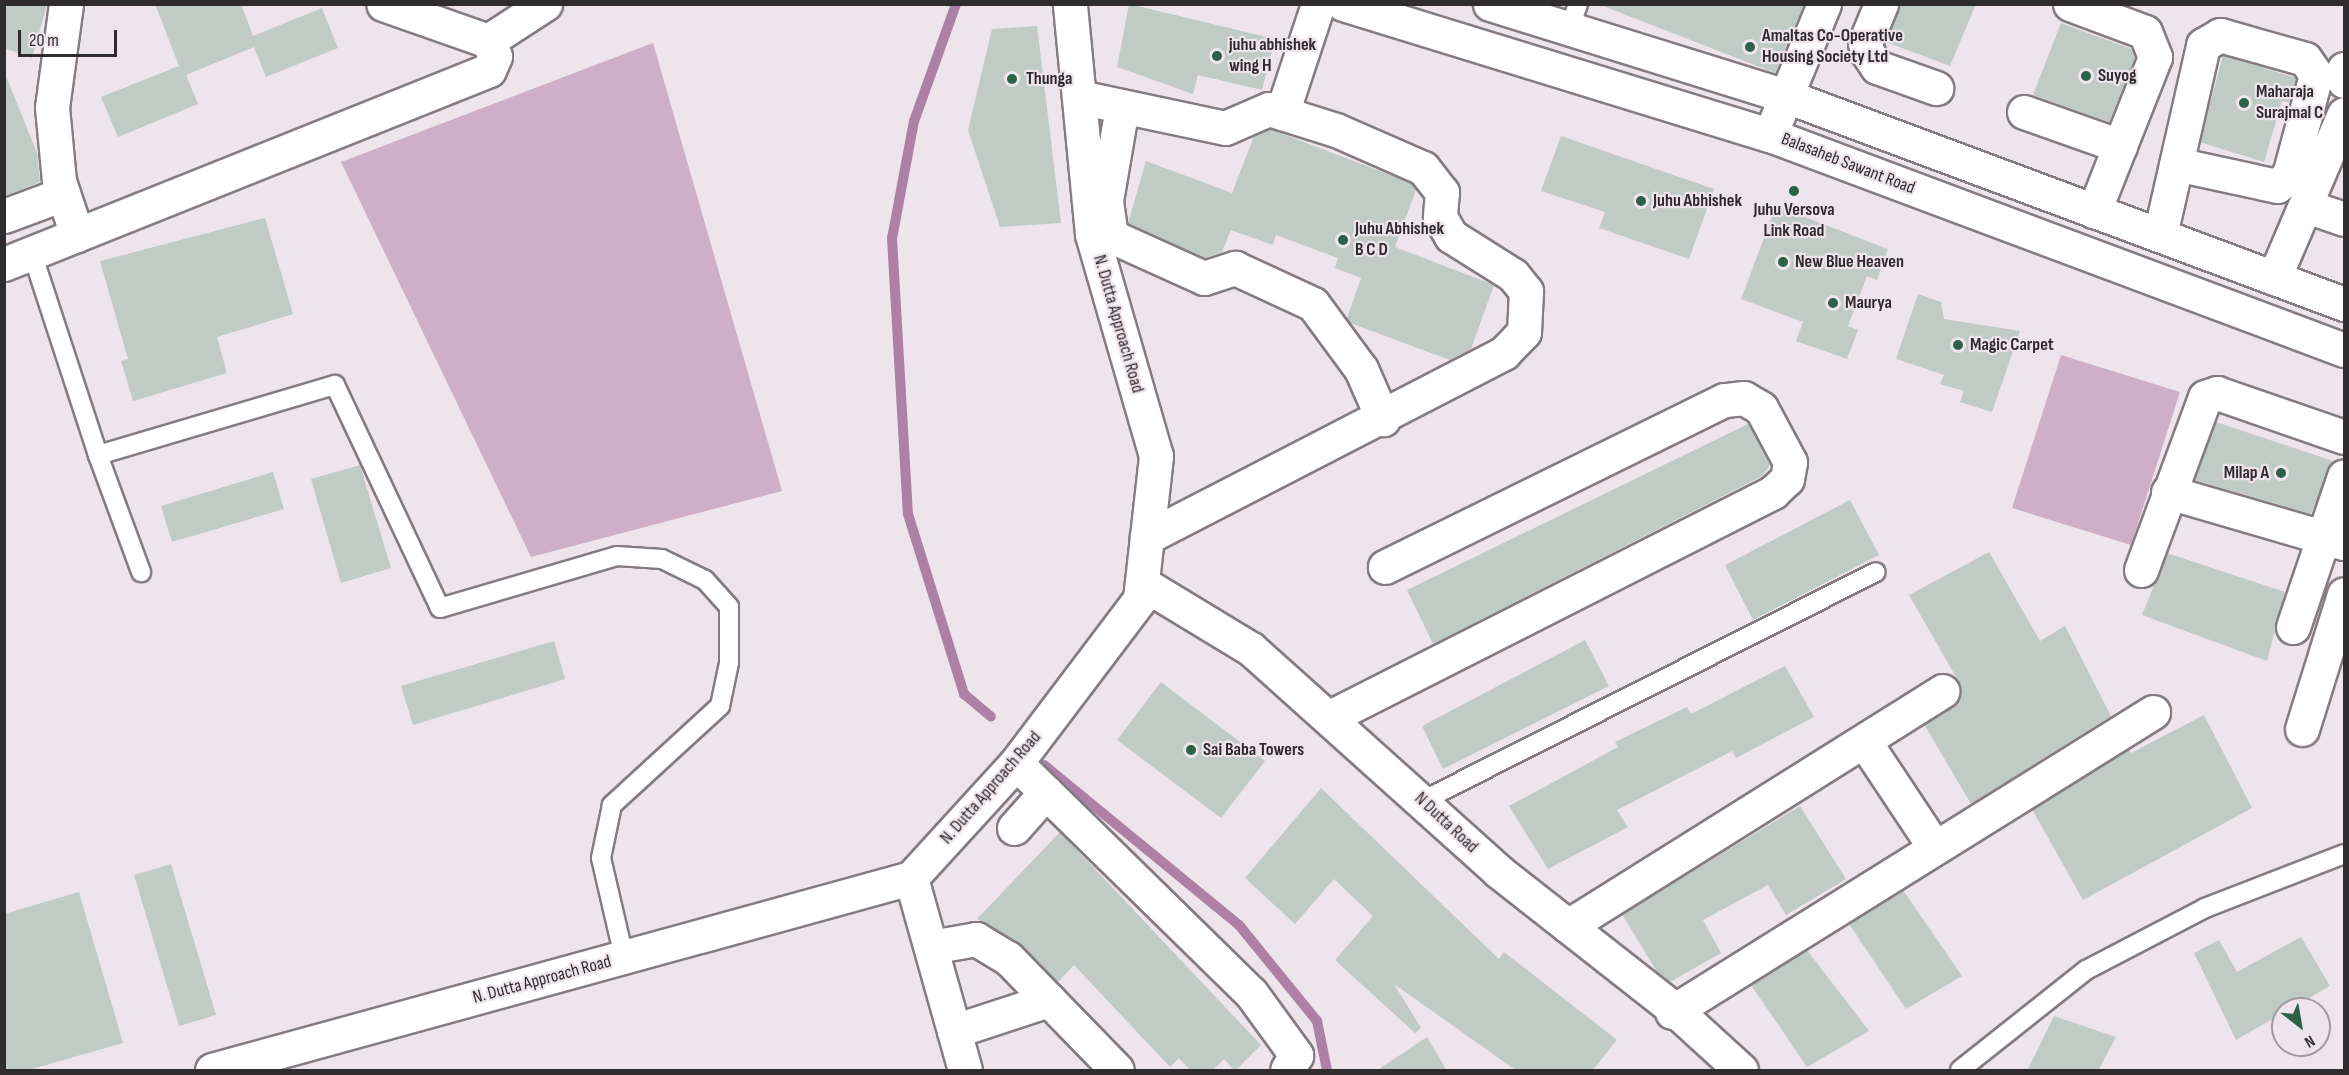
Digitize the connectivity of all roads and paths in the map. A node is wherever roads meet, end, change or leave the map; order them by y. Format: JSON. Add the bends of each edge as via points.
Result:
{"nodes":[{"id":1,"x":66,"y":4,"type":"edge"},
{"id":2,"x":383,"y":4,"type":"edge"},
{"id":3,"x":545,"y":4,"type":"edge"},
{"id":4,"x":1070,"y":4,"type":"edge"},
{"id":5,"x":1318,"y":4,"type":"edge"},
{"id":6,"x":1343,"y":4,"type":"edge"},
{"id":7,"x":1490,"y":4,"type":"edge"},
{"id":8,"x":1824,"y":4,"type":"edge"},
{"id":9,"x":1881,"y":4,"type":"edge"},
{"id":10,"x":2070,"y":4,"type":"edge"},
{"id":11,"x":1574,"y":17,"type":"edge"},
{"id":12,"x":488,"y":42,"type":"junction"},
{"id":13,"x":2344,"y":69,"type":"edge"},
{"id":14,"x":2344,"y":81,"type":"edge"},
{"id":15,"x":1936,"y":88,"type":"dead end"},
{"id":16,"x":1786,"y":96,"type":"junction"},
{"id":17,"x":1079,"y":97,"type":"junction"},
{"id":18,"x":1122,"y":107,"type":"junction"},
{"id":19,"x":2024,"y":112,"type":"dead end"},
{"id":20,"x":1282,"y":113,"type":"junction"},
{"id":21,"x":2344,"y":114,"type":"edge"},
{"id":22,"x":1770,"y":135,"type":"junction"},
{"id":23,"x":2120,"y":146,"type":"junction"},
{"id":24,"x":2176,"y":164,"type":"junction"},
{"id":25,"x":63,"y":194,"type":"junction"},
{"id":26,"x":2306,"y":206,"type":"junction"},
{"id":27,"x":2094,"y":211,"type":"junction"},
{"id":28,"x":11,"y":214,"type":"edge"},
{"id":29,"x":2344,"y":219,"type":"edge"},
{"id":30,"x":77,"y":235,"type":"junction"},
{"id":31,"x":1102,"y":235,"type":"junction"},
{"id":32,"x":2160,"y":235,"type":"junction"},
{"id":33,"x":18,"y":259,"type":"edge"},
{"id":34,"x":2274,"y":278,"type":"junction"},
{"id":35,"x":2344,"y":304,"type":"edge"},
{"id":36,"x":2344,"y":350,"type":"edge"},
{"id":37,"x":1383,"y":419,"type":"junction"},
{"id":38,"x":2344,"y":437,"type":"edge"},
{"id":39,"x":98,"y":455,"type":"junction"},
{"id":40,"x":2344,"y":476,"type":"edge"},
{"id":41,"x":2168,"y":492,"type":"junction"},
{"id":42,"x":1147,"y":537,"type":"junction"},
{"id":43,"x":2334,"y":540,"type":"edge"},
{"id":44,"x":1385,"y":567,"type":"dead end"},
{"id":45,"x":2141,"y":570,"type":"dead end"},
{"id":46,"x":141,"y":572,"type":"dead end"},
{"id":47,"x":1876,"y":572,"type":"dead end"},
{"id":48,"x":1142,"y":583,"type":"junction"},
{"id":49,"x":2344,"y":594,"type":"edge"},
{"id":50,"x":2293,"y":627,"type":"dead end"},
{"id":51,"x":1942,"y":691,"type":"dead end"},
{"id":52,"x":2153,"y":712,"type":"dead end"},
{"id":53,"x":1330,"y":717,"type":"junction"},
{"id":54,"x":2302,"y":729,"type":"dead end"},
{"id":55,"x":1864,"y":741,"type":"junction"},
{"id":56,"x":1016,"y":763,"type":"junction"},
{"id":57,"x":1046,"y":792,"type":"junction"},
{"id":58,"x":1422,"y":801,"type":"junction"},
{"id":59,"x":1014,"y":828,"type":"dead end"},
{"id":60,"x":1935,"y":848,"type":"junction"},
{"id":61,"x":2344,"y":854,"type":"edge"},
{"id":62,"x":910,"y":878,"type":"junction"},
{"id":63,"x":1568,"y":926,"type":"junction"},
{"id":64,"x":931,"y":947,"type":"junction"},
{"id":65,"x":624,"y":957,"type":"junction"},
{"id":66,"x":1049,"y":1000,"type":"junction"},
{"id":67,"x":1672,"y":1012,"type":"junction"},
{"id":68,"x":954,"y":1031,"type":"junction"},
{"id":69,"x":212,"y":1071,"type":"edge"},
{"id":70,"x":965,"y":1071,"type":"edge"},
{"id":71,"x":1117,"y":1071,"type":"edge"},
{"id":72,"x":1287,"y":1071,"type":"edge"},
{"id":73,"x":1741,"y":1071,"type":"edge"},
{"id":74,"x":1960,"y":1071,"type":"edge"}],
"edges":[{"from":1,"to":25,"type":"street","via":[[52,107]]},
{"from":2,"to":12,"type":"street"},
{"from":3,"to":12,"type":"street"},
{"from":4,"to":17,"type":"street","name":"N. Dutta Approach Road"},
{"from":5,"to":20,"type":"street"},
{"from":6,"to":22,"type":"street","name":"Balasaheb Sawant Road"},
{"from":7,"to":11,"type":"street"},
{"from":8,"to":16,"type":"street"},
{"from":9,"to":15,"type":"street","via":[[1865,43],[1867,52],[1877,67]]},
{"from":10,"to":23,"type":"street","via":[[2145,32],[2152,44],[2156,57]]},
{"from":11,"to":16,"type":"street"},
{"from":12,"to":30,"type":"street","via":[[495,56],[489,70]]},
{"from":13,"to":14,"type":"street"},
{"from":16,"to":22,"type":"street"},
{"from":16,"to":27,"type":"street"},
{"from":17,"to":18,"type":"street"},
{"from":17,"to":31,"type":"street","name":"N. Dutta Approach Road"},
{"from":18,"to":20,"type":"street","via":[[1225,128],[1269,109]]},
{"from":18,"to":31,"type":"street"},
{"from":19,"to":23,"type":"street"},
{"from":20,"to":37,"type":"street","via":[[1423,168],[1442,192],[1440,217],[1451,236],[1514,275],[1526,291],[1524,332],[1504,353]]},
{"from":21,"to":26,"type":"street"},
{"from":22,"to":36,"type":"street","name":"Balasaheb Sawant Road"},
{"from":23,"to":27,"type":"street"},
{"from":24,"to":24,"type":"street","via":[[2203,45],[2220,35],[2305,59],[2316,75],[2289,175],[2277,186]]},
{"from":24,"to":32,"type":"street"},
{"from":25,"to":28,"type":"street"},
{"from":25,"to":30,"type":"street"},
{"from":26,"to":29,"type":"street"},
{"from":26,"to":34,"type":"street"},
{"from":27,"to":32,"type":"street"},
{"from":28,"to":33,"type":"street"},
{"from":30,"to":33,"type":"street"},
{"from":31,"to":37,"type":"street","via":[[1204,278],[1235,268],[1312,304],[1361,369]]},
{"from":31,"to":42,"type":"street","name":"N. Dutta Approach Road","via":[[1156,456]]},
{"from":32,"to":34,"type":"street"},
{"from":33,"to":39,"type":"lane"},
{"from":34,"to":35,"type":"street"},
{"from":37,"to":42,"type":"street"},
{"from":38,"to":41,"type":"street","via":[[2212,395],[2198,407]]},
{"from":39,"to":46,"type":"lane"},
{"from":39,"to":65,"type":"lane","via":[[335,385],[440,608],[617,556],[662,559],[705,580],[729,607],[729,663],[720,706],[612,805],[601,858]]},
{"from":40,"to":43,"type":"street"},
{"from":41,"to":43,"type":"street"},
{"from":41,"to":45,"type":"street"},
{"from":42,"to":48,"type":"street","name":"N. Dutta Approach Road"},
{"from":43,"to":50,"type":"street"},
{"from":44,"to":53,"type":"street","via":[[1724,400],[1744,398],[1761,408],[1790,462],[1787,479],[1773,492]]},
{"from":47,"to":58,"type":"lane"},
{"from":48,"to":53,"type":"street","name":"N Dutta Road","via":[[1251,649]]},
{"from":48,"to":56,"type":"street","name":"N. Dutta Approach Road","via":[[1140,599]]},
{"from":49,"to":54,"type":"street"},
{"from":51,"to":55,"type":"street"},
{"from":52,"to":60,"type":"street"},
{"from":53,"to":58,"type":"street","name":"N Dutta Road"},
{"from":55,"to":60,"type":"street"},
{"from":55,"to":63,"type":"street"},
{"from":56,"to":57,"type":"street"},
{"from":56,"to":62,"type":"street","name":"N. Dutta Approach Road"},
{"from":57,"to":59,"type":"street"},
{"from":57,"to":72,"type":"street","via":[[1251,993],[1296,1055]]},
{"from":58,"to":63,"type":"street","name":"N Dutta Road"},
{"from":60,"to":67,"type":"street"},
{"from":61,"to":74,"type":"lane","via":[[2205,908],[2086,970]]},
{"from":62,"to":64,"type":"street"},
{"from":62,"to":65,"type":"street","name":"N. Dutta Approach Road"},
{"from":63,"to":67,"type":"street","name":"N Dutta Road"},
{"from":64,"to":66,"type":"street","via":[[976,939],[1008,958]]},
{"from":64,"to":68,"type":"street"},
{"from":65,"to":69,"type":"street","name":"N. Dutta Approach Road"},
{"from":66,"to":68,"type":"street"},
{"from":66,"to":71,"type":"street"},
{"from":67,"to":73,"type":"street","name":"N Dutta Road"},
{"from":68,"to":70,"type":"street"}]}
